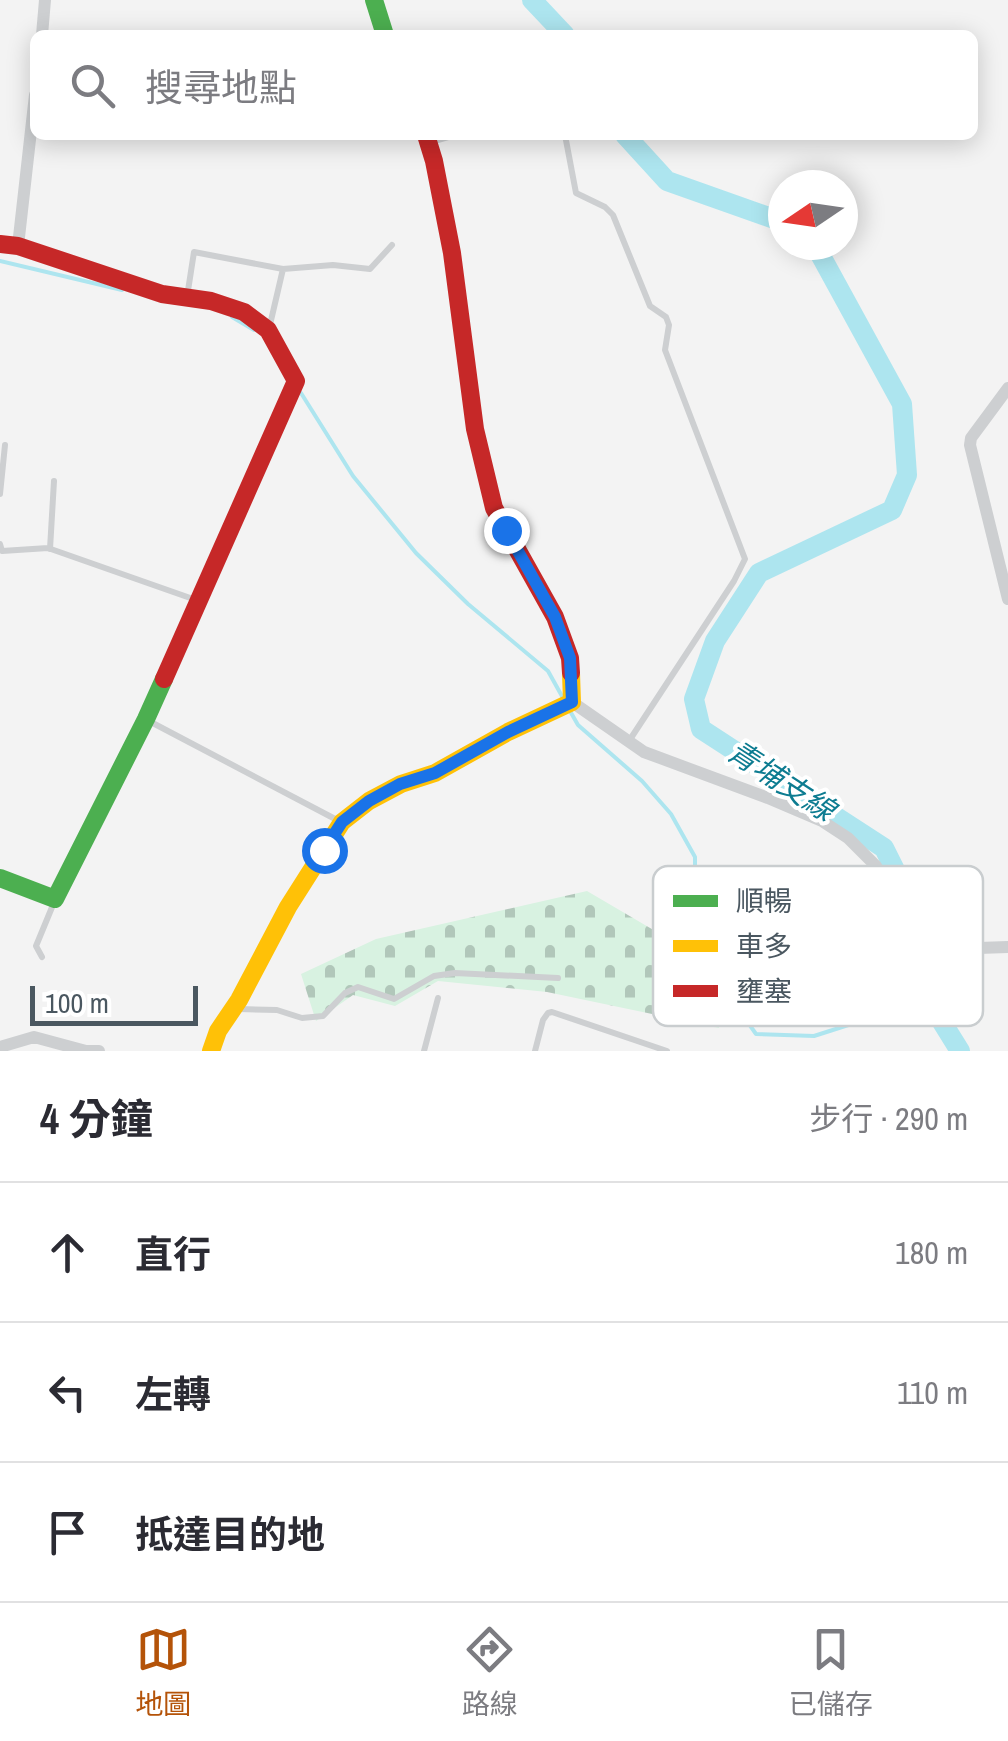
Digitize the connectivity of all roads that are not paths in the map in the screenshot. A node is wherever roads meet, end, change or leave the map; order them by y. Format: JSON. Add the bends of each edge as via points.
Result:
{"nodes":[{"id":1,"x":46,"y":0,"type":"edge"},
{"id":2,"x":374,"y":0,"type":"edge"},
{"id":3,"x":43,"y":30,"type":"edge"},
{"id":4,"x":383,"y":30,"type":"edge"},
{"id":5,"x":30,"y":124,"type":"edge"},
{"id":6,"x":428,"y":140,"type":"edge"},
{"id":7,"x":566,"y":140,"type":"edge"},
{"id":8,"x":9,"y":245,"type":"edge"},
{"id":9,"x":392,"y":245,"type":"dead end"},
{"id":10,"x":283,"y":269,"type":"junction"},
{"id":11,"x":187,"y":298,"type":"junction"},
{"id":12,"x":268,"y":330,"type":"junction"},
{"id":13,"x":1008,"y":388,"type":"edge"},
{"id":14,"x":6,"y":445,"type":"dead end"},
{"id":15,"x":54,"y":481,"type":"dead end"},
{"id":16,"x":0,"y":494,"type":"edge"},
{"id":17,"x":0,"y":544,"type":"edge"},
{"id":18,"x":50,"y":549,"type":"junction"},
{"id":19,"x":1008,"y":599,"type":"edge"},
{"id":20,"x":197,"y":601,"type":"junction"},
{"id":21,"x":566,"y":706,"type":"junction"},
{"id":22,"x":146,"y":719,"type":"junction"},
{"id":23,"x":628,"y":742,"type":"junction"},
{"id":24,"x":342,"y":822,"type":"junction"},
{"id":25,"x":876,"y":866,"type":"edge"},
{"id":26,"x":0,"y":878,"type":"edge"},
{"id":27,"x":56,"y":899,"type":"junction"},
{"id":28,"x":983,"y":947,"type":"edge"},
{"id":29,"x":1008,"y":947,"type":"edge"},
{"id":30,"x":42,"y":957,"type":"dead end"},
{"id":31,"x":558,"y":978,"type":"dead end"},
{"id":32,"x":438,"y":998,"type":"dead end"},
{"id":33,"x":232,"y":1009,"type":"junction"},
{"id":34,"x":0,"y":1047,"type":"edge"},
{"id":35,"x":99,"y":1051,"type":"edge"},
{"id":36,"x":210,"y":1051,"type":"edge"},
{"id":37,"x":424,"y":1051,"type":"edge"},
{"id":38,"x":535,"y":1051,"type":"edge"},
{"id":39,"x":666,"y":1051,"type":"edge"}],
"edges":[{"from":1,"to":3,"type":"street"},
{"from":2,"to":4,"type":"street"},
{"from":5,"to":8,"type":"street"},
{"from":6,"to":21,"type":"street","via":[[494,508],[555,617],[570,658]]},
{"from":7,"to":23,"type":"lane","via":[[576,192],[613,215],[650,306],[666,317],[665,350],[745,559]]},
{"from":8,"to":11,"type":"street"},
{"from":9,"to":10,"type":"lane","via":[[370,269]]},
{"from":10,"to":11,"type":"lane","via":[[194,252]]},
{"from":10,"to":12,"type":"lane"},
{"from":11,"to":12,"type":"street","via":[[244,312]]},
{"from":12,"to":20,"type":"street","via":[[296,381]]},
{"from":13,"to":19,"type":"street","via":[[970,445]]},
{"from":14,"to":16,"type":"lane"},
{"from":15,"to":18,"type":"lane"},
{"from":17,"to":18,"type":"lane","via":[[2,551]]},
{"from":18,"to":20,"type":"lane"},
{"from":20,"to":22,"type":"street"},
{"from":21,"to":23,"type":"street"},
{"from":21,"to":24,"type":"street","via":[[400,784]]},
{"from":22,"to":24,"type":"lane"},
{"from":22,"to":27,"type":"street"},
{"from":23,"to":25,"type":"street","via":[[822,820]]},
{"from":24,"to":33,"type":"street"},
{"from":26,"to":27,"type":"street"},
{"from":27,"to":30,"type":"lane","via":[[36,946]]},
{"from":28,"to":29,"type":"street"},
{"from":31,"to":33,"type":"lane","via":[[454,973],[434,976],[394,999],[358,987],[323,1016],[302,1018]]},
{"from":32,"to":37,"type":"lane"},
{"from":33,"to":36,"type":"street"},
{"from":34,"to":35,"type":"street","via":[[34,1037]]},
{"from":38,"to":39,"type":"lane","via":[[552,1012]]}]}
